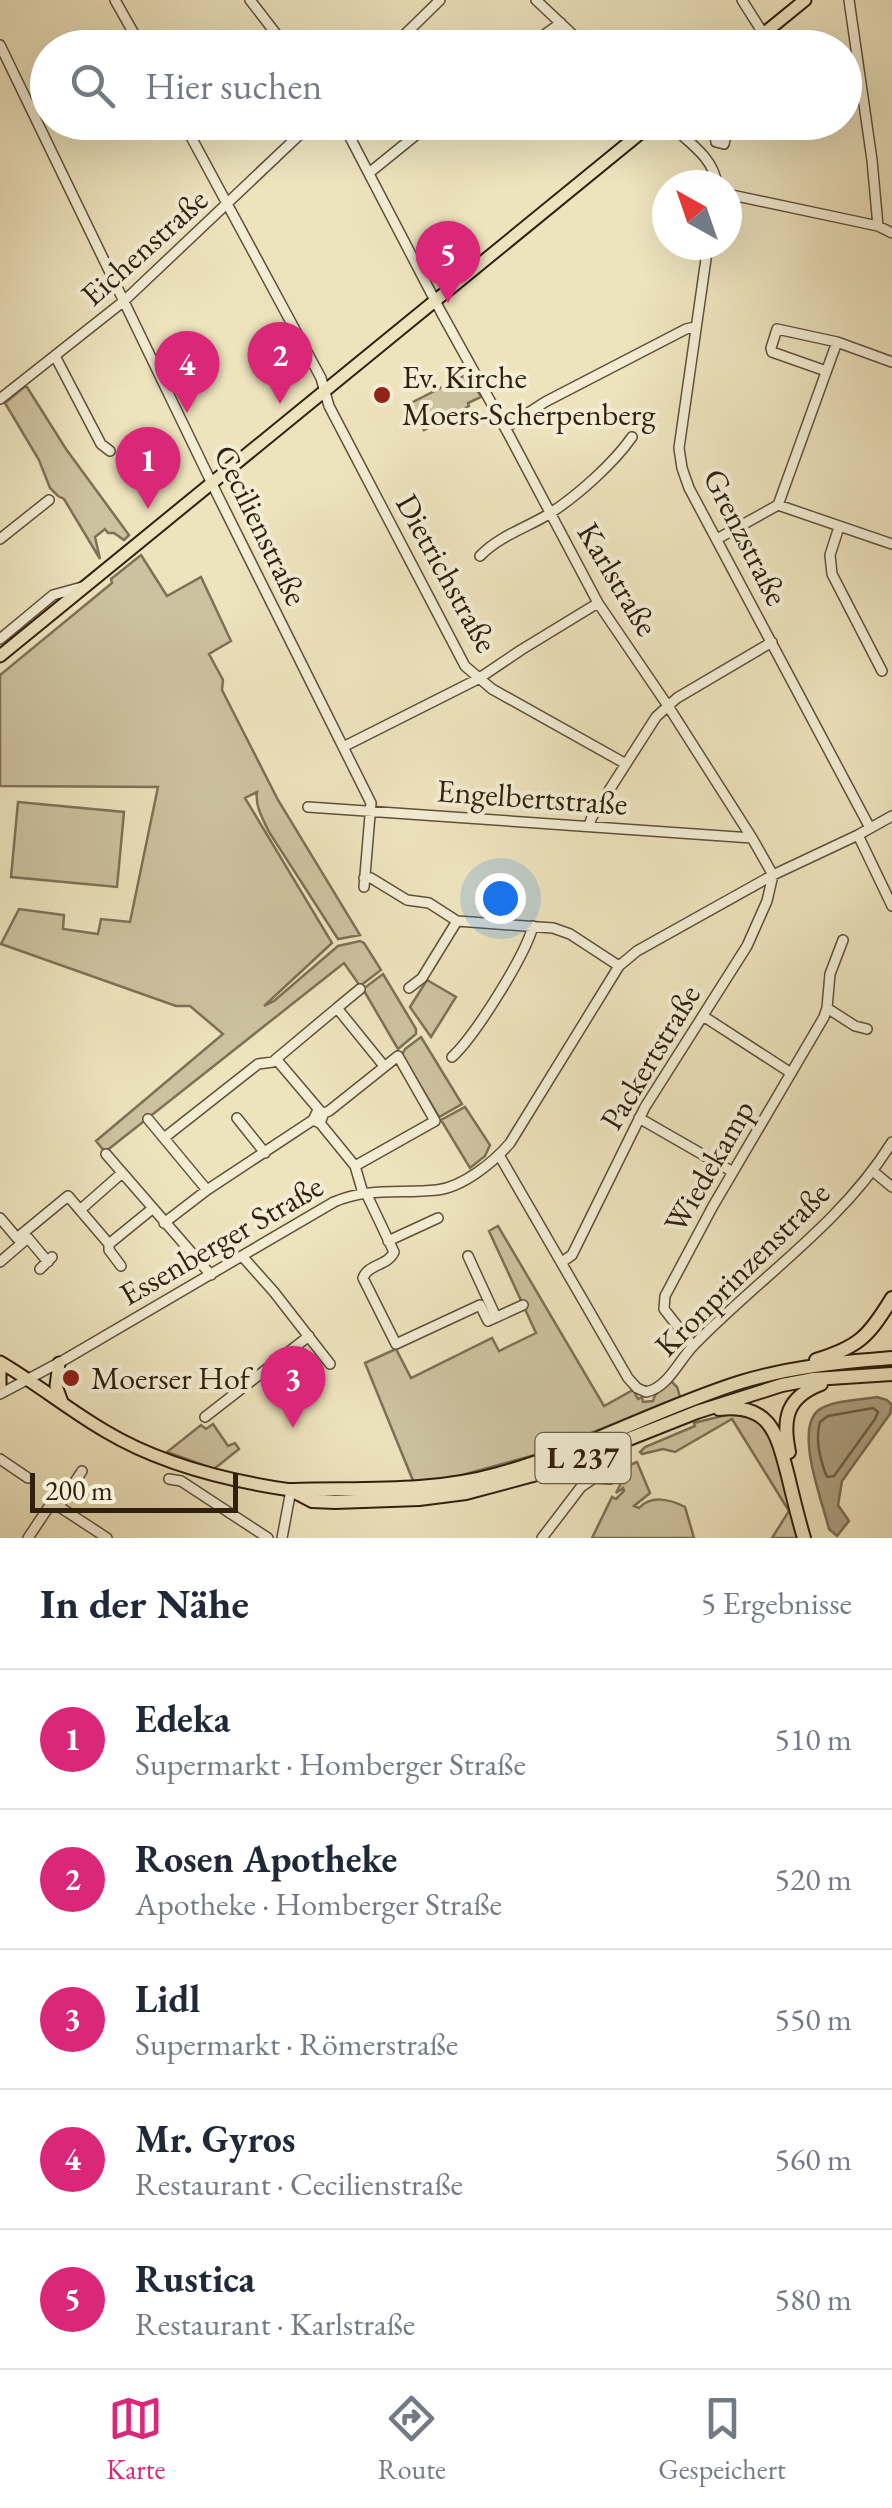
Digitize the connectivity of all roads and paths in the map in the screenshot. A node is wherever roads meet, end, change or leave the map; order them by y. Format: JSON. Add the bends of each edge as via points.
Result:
{"nodes":[{"id":1,"x":116,"y":0,"type":"edge"},
{"id":2,"x":250,"y":0,"type":"edge"},
{"id":3,"x":440,"y":0,"type":"edge"},
{"id":4,"x":536,"y":0,"type":"edge"},
{"id":5,"x":742,"y":0,"type":"edge"},
{"id":6,"x":805,"y":0,"type":"edge"},
{"id":7,"x":848,"y":0,"type":"edge"},
{"id":8,"x":560,"y":23,"type":"junction"},
{"id":9,"x":132,"y":30,"type":"edge"},
{"id":10,"x":274,"y":30,"type":"edge"},
{"id":11,"x":409,"y":30,"type":"edge"},
{"id":12,"x":550,"y":30,"type":"edge"},
{"id":13,"x":568,"y":30,"type":"edge"},
{"id":14,"x":761,"y":30,"type":"edge"},
{"id":15,"x":767,"y":30,"type":"edge"},
{"id":16,"x":852,"y":30,"type":"edge"},
{"id":17,"x":0,"y":46,"type":"edge"},
{"id":18,"x":862,"y":93,"type":"edge"},
{"id":19,"x":30,"y":108,"type":"edge"},
{"id":20,"x":46,"y":140,"type":"edge"},
{"id":21,"x":193,"y":140,"type":"edge"},
{"id":22,"x":295,"y":140,"type":"edge"},
{"id":23,"x":351,"y":140,"type":"edge"},
{"id":24,"x":410,"y":140,"type":"edge"},
{"id":25,"x":632,"y":140,"type":"edge"},
{"id":26,"x":686,"y":140,"type":"edge"},
{"id":27,"x":714,"y":170,"type":"edge"},
{"id":28,"x":369,"y":174,"type":"junction"},
{"id":29,"x":742,"y":197,"type":"edge"},
{"id":30,"x":228,"y":205,"type":"junction"},
{"id":31,"x":878,"y":226,"type":"junction"},
{"id":32,"x":892,"y":233,"type":"edge"},
{"id":33,"x":706,"y":260,"type":"edge"},
{"id":34,"x":435,"y":300,"type":"junction"},
{"id":35,"x":124,"y":302,"type":"junction"},
{"id":36,"x":695,"y":327,"type":"junction"},
{"id":37,"x":837,"y":342,"type":"junction"},
{"id":38,"x":55,"y":356,"type":"junction"},
{"id":39,"x":892,"y":362,"type":"edge"},
{"id":40,"x":826,"y":371,"type":"junction"},
{"id":41,"x":325,"y":390,"type":"junction"},
{"id":42,"x":0,"y":399,"type":"edge"},
{"id":43,"x":505,"y":428,"type":"junction"},
{"id":44,"x":632,"y":437,"type":"dead end"},
{"id":45,"x":251,"y":450,"type":"junction"},
{"id":46,"x":110,"y":451,"type":"dead end"},
{"id":47,"x":261,"y":462,"type":"dead end"},
{"id":48,"x":212,"y":483,"type":"junction"},
{"id":49,"x":48,"y":500,"type":"dead end"},
{"id":50,"x":778,"y":504,"type":"junction"},
{"id":51,"x":550,"y":513,"type":"junction"},
{"id":52,"x":839,"y":528,"type":"junction"},
{"id":53,"x":0,"y":539,"type":"edge"},
{"id":54,"x":717,"y":539,"type":"junction"},
{"id":55,"x":892,"y":544,"type":"edge"},
{"id":56,"x":480,"y":556,"type":"dead end"},
{"id":57,"x":84,"y":587,"type":"junction"},
{"id":58,"x":598,"y":603,"type":"junction"},
{"id":59,"x":0,"y":638,"type":"edge"},
{"id":60,"x":772,"y":642,"type":"junction"},
{"id":61,"x":0,"y":656,"type":"edge"},
{"id":62,"x":882,"y":672,"type":"dead end"},
{"id":63,"x":478,"y":679,"type":"junction"},
{"id":64,"x":668,"y":706,"type":"junction"},
{"id":65,"x":343,"y":747,"type":"junction"},
{"id":66,"x":626,"y":764,"type":"junction"},
{"id":67,"x":308,"y":807,"type":"dead end"},
{"id":68,"x":370,"y":810,"type":"junction"},
{"id":69,"x":892,"y":816,"type":"edge"},
{"id":70,"x":589,"y":826,"type":"junction"},
{"id":71,"x":872,"y":827,"type":"junction"},
{"id":72,"x":858,"y":835,"type":"junction"},
{"id":73,"x":752,"y":838,"type":"junction"},
{"id":74,"x":773,"y":874,"type":"junction"},
{"id":75,"x":892,"y":906,"type":"edge"},
{"id":76,"x":457,"y":922,"type":"junction"},
{"id":77,"x":532,"y":926,"type":"junction"},
{"id":78,"x":843,"y":940,"type":"dead end"},
{"id":79,"x":620,"y":966,"type":"junction"},
{"id":80,"x":409,"y":988,"type":"dead end"},
{"id":81,"x":360,"y":989,"type":"dead end"},
{"id":82,"x":337,"y":1008,"type":"junction"},
{"id":83,"x":827,"y":1008,"type":"junction"},
{"id":84,"x":702,"y":1016,"type":"junction"},
{"id":85,"x":868,"y":1029,"type":"dead end"},
{"id":86,"x":452,"y":1058,"type":"dead end"},
{"id":87,"x":276,"y":1059,"type":"junction"},
{"id":88,"x":384,"y":1066,"type":"junction"},
{"id":89,"x":790,"y":1073,"type":"junction"},
{"id":90,"x":319,"y":1116,"type":"junction"},
{"id":91,"x":237,"y":1118,"type":"dead end"},
{"id":92,"x":640,"y":1118,"type":"junction"},
{"id":93,"x":148,"y":1119,"type":"dead end"},
{"id":94,"x":164,"y":1138,"type":"junction"},
{"id":95,"x":892,"y":1142,"type":"edge"},
{"id":96,"x":265,"y":1152,"type":"junction"},
{"id":97,"x":106,"y":1154,"type":"dead end"},
{"id":98,"x":499,"y":1155,"type":"junction"},
{"id":99,"x":355,"y":1166,"type":"junction"},
{"id":100,"x":732,"y":1172,"type":"junction"},
{"id":101,"x":874,"y":1172,"type":"junction"},
{"id":102,"x":122,"y":1174,"type":"junction"},
{"id":103,"x":892,"y":1187,"type":"edge"},
{"id":104,"x":207,"y":1190,"type":"junction"},
{"id":105,"x":364,"y":1193,"type":"junction"},
{"id":106,"x":152,"y":1209,"type":"junction"},
{"id":107,"x":80,"y":1210,"type":"junction"},
{"id":108,"x":0,"y":1218,"type":"edge"},
{"id":109,"x":438,"y":1218,"type":"dead end"},
{"id":110,"x":164,"y":1222,"type":"junction"},
{"id":111,"x":20,"y":1241,"type":"junction"},
{"id":112,"x":388,"y":1241,"type":"junction"},
{"id":113,"x":109,"y":1244,"type":"junction"},
{"id":114,"x":242,"y":1256,"type":"junction"},
{"id":115,"x":468,"y":1256,"type":"dead end"},
{"id":116,"x":0,"y":1262,"type":"edge"},
{"id":117,"x":562,"y":1262,"type":"junction"},
{"id":118,"x":47,"y":1263,"type":"dead end"},
{"id":119,"x":121,"y":1266,"type":"dead end"},
{"id":120,"x":212,"y":1274,"type":"junction"},
{"id":121,"x":892,"y":1298,"type":"edge"},
{"id":122,"x":485,"y":1303,"type":"junction"},
{"id":123,"x":523,"y":1305,"type":"dead end"},
{"id":124,"x":309,"y":1336,"type":"junction"},
{"id":125,"x":693,"y":1346,"type":"junction"},
{"id":126,"x":892,"y":1358,"type":"edge"},
{"id":127,"x":58,"y":1362,"type":"junction"},
{"id":128,"x":330,"y":1364,"type":"dead end"},
{"id":129,"x":0,"y":1365,"type":"edge"},
{"id":130,"x":788,"y":1371,"type":"junction"},
{"id":131,"x":892,"y":1374,"type":"edge"},
{"id":132,"x":837,"y":1377,"type":"junction"},
{"id":133,"x":28,"y":1380,"type":"junction"},
{"id":134,"x":0,"y":1386,"type":"edge"},
{"id":135,"x":0,"y":1394,"type":"edge"},
{"id":136,"x":62,"y":1402,"type":"junction"},
{"id":137,"x":696,"y":1412,"type":"junction"},
{"id":138,"x":204,"y":1417,"type":"dead end"},
{"id":139,"x":0,"y":1459,"type":"edge"},
{"id":140,"x":82,"y":1471,"type":"dead end"},
{"id":141,"x":28,"y":1478,"type":"dead end"},
{"id":142,"x":610,"y":1479,"type":"dead end"},
{"id":143,"x":170,"y":1480,"type":"dead end"},
{"id":144,"x":291,"y":1490,"type":"junction"},
{"id":145,"x":55,"y":1504,"type":"junction"},
{"id":146,"x":28,"y":1538,"type":"edge"},
{"id":147,"x":107,"y":1538,"type":"edge"},
{"id":148,"x":268,"y":1538,"type":"edge"},
{"id":149,"x":282,"y":1538,"type":"edge"},
{"id":150,"x":542,"y":1538,"type":"edge"},
{"id":151,"x":807,"y":1538,"type":"edge"}],
"edges":[{"from":1,"to":9,"type":"street"},
{"from":2,"to":10,"type":"street"},
{"from":3,"to":11,"type":"street"},
{"from":4,"to":8,"type":"street"},
{"from":5,"to":14,"type":"street"},
{"from":6,"to":15,"type":"main road"},
{"from":7,"to":16,"type":"street"},
{"from":8,"to":12,"type":"street"},
{"from":8,"to":13,"type":"street"},
{"from":17,"to":19,"type":"street","name":"Cecilienstraße"},
{"from":18,"to":31,"type":"street"},
{"from":20,"to":35,"type":"street","name":"Cecilienstraße"},
{"from":21,"to":30,"type":"street","name":"Dietrichstraße"},
{"from":22,"to":30,"type":"street","name":"Eichenstraße"},
{"from":23,"to":28,"type":"street","name":"Karlstraße"},
{"from":24,"to":28,"type":"street"},
{"from":25,"to":34,"type":"main road"},
{"from":26,"to":27,"type":"street"},
{"from":28,"to":34,"type":"street","name":"Karlstraße"},
{"from":29,"to":31,"type":"street"},
{"from":30,"to":35,"type":"street","name":"Eichenstraße"},
{"from":30,"to":41,"type":"street","name":"Dietrichstraße"},
{"from":31,"to":32,"type":"street"},
{"from":33,"to":36,"type":"street","name":"Grenzstraße"},
{"from":34,"to":41,"type":"main road"},
{"from":34,"to":43,"type":"street","name":"Karlstraße"},
{"from":35,"to":38,"type":"street","name":"Eichenstraße"},
{"from":35,"to":48,"type":"street","name":"Cecilienstraße"},
{"from":36,"to":43,"type":"street"},
{"from":36,"to":54,"type":"street","name":"Grenzstraße","via":[[679,448],[689,488]]},
{"from":37,"to":39,"type":"street"},
{"from":37,"to":40,"type":"street"},
{"from":37,"to":40,"type":"street","via":[[775,332],[772,352]]},
{"from":38,"to":42,"type":"street","name":"Eichenstraße"},
{"from":38,"to":46,"type":"street"},
{"from":40,"to":50,"type":"street"},
{"from":41,"to":45,"type":"main road"},
{"from":41,"to":63,"type":"street","name":"Dietrichstraße","via":[[465,666]]},
{"from":43,"to":51,"type":"street","name":"Karlstraße"},
{"from":44,"to":51,"type":"street"},
{"from":45,"to":47,"type":"street"},
{"from":45,"to":48,"type":"main road"},
{"from":48,"to":57,"type":"main road"},
{"from":48,"to":65,"type":"street","name":"Cecilienstraße"},
{"from":49,"to":53,"type":"street"},
{"from":50,"to":52,"type":"street"},
{"from":50,"to":54,"type":"street"},
{"from":51,"to":56,"type":"street"},
{"from":51,"to":58,"type":"street","name":"Karlstraße"},
{"from":52,"to":55,"type":"street"},
{"from":52,"to":62,"type":"street","via":[[832,574]]},
{"from":54,"to":60,"type":"street","name":"Grenzstraße"},
{"from":57,"to":59,"type":"street","via":[[53,595]]},
{"from":57,"to":61,"type":"main road"},
{"from":58,"to":63,"type":"street"},
{"from":58,"to":64,"type":"street","name":"Karlstraße"},
{"from":60,"to":64,"type":"street"},
{"from":60,"to":71,"type":"street","name":"Grenzstraße"},
{"from":63,"to":65,"type":"street"},
{"from":63,"to":66,"type":"street","name":"Dietrichstraße"},
{"from":64,"to":66,"type":"street"},
{"from":64,"to":73,"type":"street","name":"Karlstraße"},
{"from":65,"to":68,"type":"street","name":"Cecilienstraße"},
{"from":66,"to":70,"type":"street"},
{"from":67,"to":68,"type":"street","name":"Engelbertstraße"},
{"from":68,"to":70,"type":"street","name":"Engelbertstraße"},
{"from":68,"to":76,"type":"street","via":[[364,883],[371,878]]},
{"from":69,"to":71,"type":"street","name":"Essenberger Straße"},
{"from":70,"to":73,"type":"street","name":"Engelbertstraße"},
{"from":71,"to":72,"type":"street","name":"Essenberger Straße"},
{"from":72,"to":74,"type":"street","name":"Essenberger Straße"},
{"from":72,"to":75,"type":"street"},
{"from":73,"to":74,"type":"street","name":"Karlstraße"},
{"from":74,"to":79,"type":"street","name":"Essenberger Straße"},
{"from":74,"to":84,"type":"street","name":"Packertstraße","via":[[747,946]]},
{"from":76,"to":77,"type":"street"},
{"from":76,"to":80,"type":"street"},
{"from":77,"to":79,"type":"street","via":[[570,934]]},
{"from":77,"to":86,"type":"street","via":[[466,1045]]},
{"from":78,"to":83,"type":"street","name":"Wiedekamp"},
{"from":79,"to":98,"type":"street","name":"Essenberger Straße"},
{"from":81,"to":82,"type":"street"},
{"from":82,"to":87,"type":"street"},
{"from":82,"to":88,"type":"street"},
{"from":83,"to":85,"type":"street"},
{"from":83,"to":89,"type":"street","name":"Wiedekamp"},
{"from":84,"to":89,"type":"street"},
{"from":84,"to":92,"type":"street","name":"Packertstraße"},
{"from":87,"to":90,"type":"street"},
{"from":87,"to":94,"type":"street","via":[[258,1064]]},
{"from":88,"to":90,"type":"street"},
{"from":88,"to":99,"type":"street","via":[[398,1056],[436,1122]]},
{"from":89,"to":100,"type":"street","name":"Wiedekamp"},
{"from":90,"to":96,"type":"street"},
{"from":90,"to":99,"type":"street"},
{"from":91,"to":96,"type":"street"},
{"from":92,"to":100,"type":"street"},
{"from":92,"to":117,"type":"street","name":"Packertstraße"},
{"from":93,"to":94,"type":"street"},
{"from":94,"to":104,"type":"street"},
{"from":95,"to":101,"type":"street","name":"Kronprinzenstraße"},
{"from":96,"to":104,"type":"street"},
{"from":97,"to":102,"type":"street"},
{"from":98,"to":105,"type":"street","name":"Essenberger Straße","via":[[444,1188]]},
{"from":98,"to":117,"type":"street","name":"Kronprinzenstraße"},
{"from":99,"to":105,"type":"street"},
{"from":100,"to":125,"type":"street","name":"Wiedekamp","via":[[663,1304]]},
{"from":101,"to":103,"type":"street"},
{"from":101,"to":125,"type":"street","name":"Kronprinzenstraße"},
{"from":102,"to":106,"type":"street"},
{"from":102,"to":107,"type":"street"},
{"from":104,"to":110,"type":"street"},
{"from":105,"to":112,"type":"street"},
{"from":105,"to":114,"type":"street","name":"Essenberger Straße","via":[[326,1206]]},
{"from":106,"to":110,"type":"street"},
{"from":106,"to":113,"type":"street"},
{"from":107,"to":111,"type":"street","via":[[68,1196]]},
{"from":107,"to":113,"type":"street"},
{"from":108,"to":111,"type":"street"},
{"from":109,"to":112,"type":"street"},
{"from":110,"to":120,"type":"street"},
{"from":111,"to":116,"type":"street"},
{"from":111,"to":118,"type":"street","via":[[28,1238]]},
{"from":112,"to":122,"type":"street","via":[[393,1256],[364,1278],[396,1344]]},
{"from":113,"to":119,"type":"street"},
{"from":114,"to":120,"type":"street","name":"Essenberger Straße"},
{"from":114,"to":124,"type":"street"},
{"from":115,"to":122,"type":"street"},
{"from":117,"to":125,"type":"street","name":"Kronprinzenstraße","via":[[638,1388],[656,1389]]},
{"from":120,"to":127,"type":"street","name":"Essenberger Straße"},
{"from":121,"to":130,"type":"highway","via":[[859,1342]]},
{"from":122,"to":123,"type":"street","via":[[496,1317]]},
{"from":124,"to":128,"type":"street"},
{"from":124,"to":138,"type":"street"},
{"from":126,"to":130,"type":"highway","number":"L 237"},
{"from":127,"to":133,"type":"street","name":"Essenberger Straße"},
{"from":127,"to":136,"type":"main road"},
{"from":129,"to":133,"type":"main road","number":"L 237"},
{"from":129,"to":134,"type":"main road"},
{"from":130,"to":144,"type":"highway","number":"L 237","via":[[717,1390],[484,1478],[410,1489]]},
{"from":131,"to":132,"type":"highway","number":"L 237"},
{"from":132,"to":137,"type":"highway","number":"L 237","via":[[782,1385]]},
{"from":132,"to":151,"type":"highway","via":[[797,1397],[787,1417]]},
{"from":133,"to":135,"type":"street","name":"Essenberger Straße"},
{"from":133,"to":136,"type":"main road","number":"L 237"},
{"from":136,"to":144,"type":"main road","number":"L 237","via":[[154,1454]]},
{"from":137,"to":144,"type":"highway","number":"L 237","via":[[548,1471],[466,1492],[334,1502]]},
{"from":137,"to":151,"type":"highway","via":[[738,1408],[768,1423]]},
{"from":139,"to":141,"type":"street"},
{"from":140,"to":145,"type":"street"},
{"from":142,"to":150,"type":"street","via":[[581,1486]]},
{"from":143,"to":148,"type":"street"},
{"from":144,"to":149,"type":"street"},
{"from":145,"to":146,"type":"street"},
{"from":145,"to":147,"type":"street"}]}
